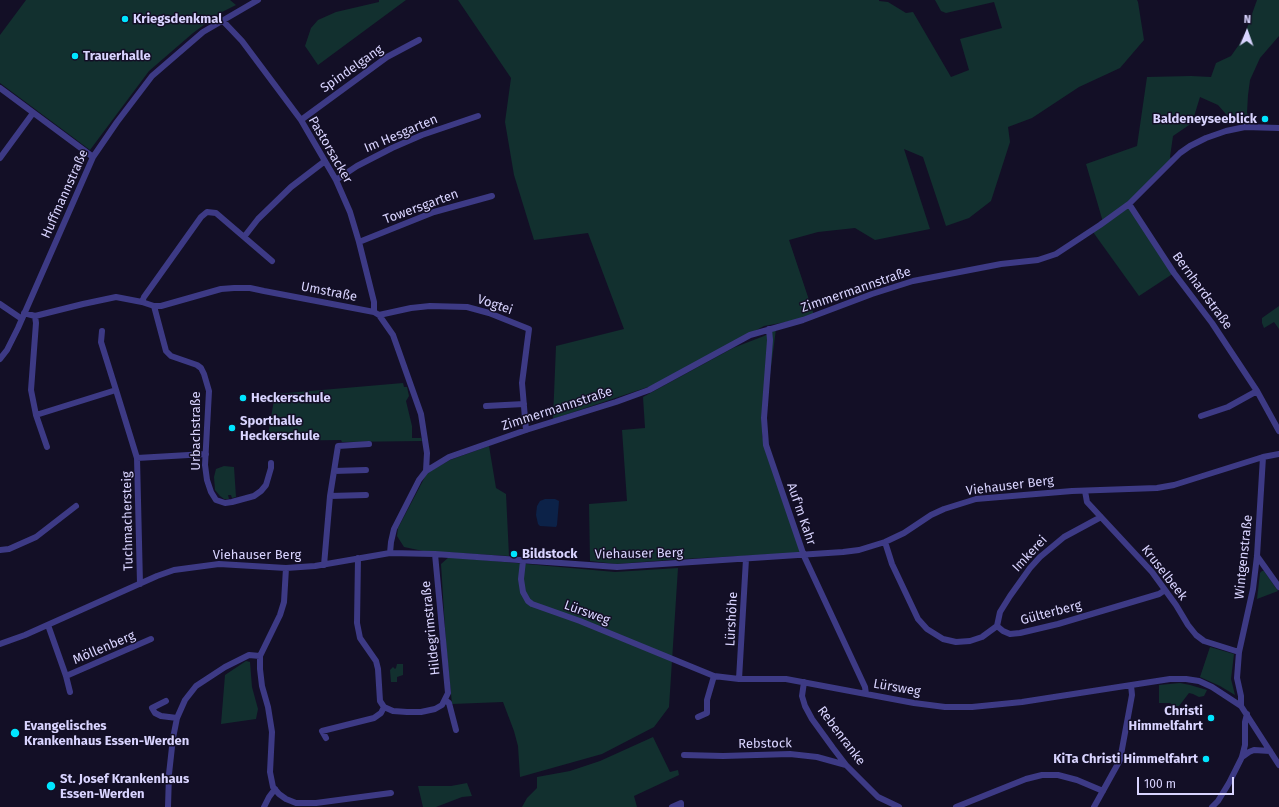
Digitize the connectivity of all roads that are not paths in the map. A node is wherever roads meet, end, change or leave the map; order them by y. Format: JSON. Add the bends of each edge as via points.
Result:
{"nodes":[{"id":1,"x":258,"y":0,"type":"edge"},
{"id":2,"x":223,"y":21,"type":"junction"},
{"id":3,"x":419,"y":40,"type":"dead end"},
{"id":4,"x":0,"y":88,"type":"edge"},
{"id":5,"x":33,"y":113,"type":"junction"},
{"id":6,"x":478,"y":116,"type":"dead end"},
{"id":7,"x":301,"y":120,"type":"junction"},
{"id":8,"x":1279,"y":128,"type":"edge"},
{"id":9,"x":92,"y":157,"type":"junction"},
{"id":10,"x":0,"y":158,"type":"edge"},
{"id":11,"x":325,"y":162,"type":"junction"},
{"id":12,"x":336,"y":180,"type":"junction"},
{"id":13,"x":492,"y":196,"type":"dead end"},
{"id":14,"x":1129,"y":204,"type":"junction"},
{"id":15,"x":244,"y":237,"type":"junction"},
{"id":16,"x":359,"y":242,"type":"junction"},
{"id":17,"x":272,"y":261,"type":"dead end"},
{"id":18,"x":142,"y":302,"type":"junction"},
{"id":19,"x":0,"y":304,"type":"edge"},
{"id":20,"x":154,"y":306,"type":"junction"},
{"id":21,"x":376,"y":314,"type":"junction"},
{"id":22,"x":23,"y":316,"type":"junction"},
{"id":23,"x":35,"y":316,"type":"junction"},
{"id":24,"x":769,"y":329,"type":"junction"},
{"id":25,"x":102,"y":331,"type":"dead end"},
{"id":26,"x":0,"y":358,"type":"edge"},
{"id":27,"x":116,"y":390,"type":"junction"},
{"id":28,"x":1257,"y":391,"type":"junction"},
{"id":29,"x":524,"y":404,"type":"junction"},
{"id":30,"x":486,"y":406,"type":"dead end"},
{"id":31,"x":36,"y":415,"type":"junction"},
{"id":32,"x":1201,"y":416,"type":"dead end"},
{"id":33,"x":526,"y":430,"type":"junction"},
{"id":34,"x":1279,"y":431,"type":"edge"},
{"id":35,"x":369,"y":444,"type":"dead end"},
{"id":36,"x":47,"y":447,"type":"dead end"},
{"id":37,"x":206,"y":454,"type":"junction"},
{"id":38,"x":1279,"y":454,"type":"edge"},
{"id":39,"x":1263,"y":457,"type":"junction"},
{"id":40,"x":137,"y":458,"type":"junction"},
{"id":41,"x":271,"y":463,"type":"dead end"},
{"id":42,"x":366,"y":470,"type":"dead end"},
{"id":43,"x":334,"y":471,"type":"junction"},
{"id":44,"x":426,"y":471,"type":"junction"},
{"id":45,"x":1084,"y":491,"type":"junction"},
{"id":46,"x":366,"y":495,"type":"dead end"},
{"id":47,"x":330,"y":496,"type":"junction"},
{"id":48,"x":76,"y":506,"type":"dead end"},
{"id":49,"x":1101,"y":517,"type":"junction"},
{"id":50,"x":885,"y":542,"type":"junction"},
{"id":51,"x":0,"y":550,"type":"edge"},
{"id":52,"x":390,"y":553,"type":"junction"},
{"id":53,"x":435,"y":554,"type":"junction"},
{"id":54,"x":804,"y":556,"type":"junction"},
{"id":55,"x":1257,"y":556,"type":"junction"},
{"id":56,"x":358,"y":558,"type":"junction"},
{"id":57,"x":746,"y":559,"type":"junction"},
{"id":58,"x":523,"y":561,"type":"junction"},
{"id":59,"x":324,"y":565,"type":"junction"},
{"id":60,"x":286,"y":568,"type":"junction"},
{"id":61,"x":140,"y":584,"type":"junction"},
{"id":62,"x":1279,"y":587,"type":"edge"},
{"id":63,"x":1164,"y":590,"type":"junction"},
{"id":64,"x":48,"y":625,"type":"junction"},
{"id":65,"x":997,"y":626,"type":"junction"},
{"id":66,"x":151,"y":639,"type":"dead end"},
{"id":67,"x":0,"y":644,"type":"edge"},
{"id":68,"x":1239,"y":652,"type":"junction"},
{"id":69,"x":260,"y":656,"type":"junction"},
{"id":70,"x":66,"y":676,"type":"junction"},
{"id":71,"x":714,"y":676,"type":"junction"},
{"id":72,"x":739,"y":679,"type":"junction"},
{"id":73,"x":804,"y":682,"type":"junction"},
{"id":74,"x":1131,"y":686,"type":"junction"},
{"id":75,"x":70,"y":692,"type":"dead end"},
{"id":76,"x":866,"y":694,"type":"junction"},
{"id":77,"x":446,"y":700,"type":"junction"},
{"id":78,"x":166,"y":701,"type":"dead end"},
{"id":79,"x":1241,"y":706,"type":"junction"},
{"id":80,"x":384,"y":707,"type":"junction"},
{"id":81,"x":1247,"y":714,"type":"junction"},
{"id":82,"x":698,"y":717,"type":"dead end"},
{"id":83,"x":177,"y":718,"type":"junction"},
{"id":84,"x":456,"y":730,"type":"dead end"},
{"id":85,"x":326,"y":738,"type":"dead end"},
{"id":86,"x":1270,"y":751,"type":"junction"},
{"id":87,"x":684,"y":755,"type":"dead end"},
{"id":88,"x":1242,"y":757,"type":"junction"},
{"id":89,"x":846,"y":765,"type":"junction"},
{"id":90,"x":1279,"y":766,"type":"edge"},
{"id":91,"x":275,"y":789,"type":"junction"},
{"id":92,"x":1103,"y":791,"type":"junction"},
{"id":93,"x":391,"y":793,"type":"dead end"},
{"id":94,"x":168,"y":807,"type":"edge"},
{"id":95,"x":264,"y":807,"type":"edge"},
{"id":96,"x":672,"y":807,"type":"edge"},
{"id":97,"x":681,"y":807,"type":"edge"},
{"id":98,"x":899,"y":807,"type":"edge"},
{"id":99,"x":956,"y":807,"type":"edge"},
{"id":100,"x":1094,"y":807,"type":"edge"},
{"id":101,"x":1212,"y":807,"type":"edge"}],
"edges":[{"from":1,"to":2,"type":"street","name":"Huffmannstraße"},
{"from":2,"to":7,"type":"street","name":"Pastorsacker","via":[[246,46]]},
{"from":2,"to":9,"type":"street","name":"Huffmannstraße","via":[[194,40],[146,82]]},
{"from":3,"to":7,"type":"street","name":"Spindelgang","via":[[387,58]]},
{"from":4,"to":5,"type":"street"},
{"from":5,"to":9,"type":"street"},
{"from":5,"to":10,"type":"street"},
{"from":6,"to":12,"type":"street","name":"Im Hesgarten","via":[[392,148]]},
{"from":7,"to":11,"type":"street","name":"Pastorsacker"},
{"from":8,"to":14,"type":"street","name":"Zimmermannstraße","via":[[1245,127],[1226,131],[1190,146]]},
{"from":9,"to":22,"type":"street","name":"Huffmannstraße"},
{"from":11,"to":12,"type":"street","name":"Pastorsacker"},
{"from":11,"to":15,"type":"street","via":[[291,187],[258,219]]},
{"from":12,"to":16,"type":"street","name":"Pastorsacker"},
{"from":13,"to":16,"type":"street","name":"Towersgarten","via":[[434,212]]},
{"from":14,"to":24,"type":"street","name":"Zimmermannstraße","via":[[1056,254],[1038,260],[913,281],[803,320]]},
{"from":14,"to":28,"type":"street","name":"Bernhardstraße"},
{"from":15,"to":17,"type":"street"},
{"from":15,"to":18,"type":"street","via":[[216,213],[204,213]]},
{"from":16,"to":21,"type":"street","name":"Pastorsacker"},
{"from":18,"to":20,"type":"street","name":"Umstraße"},
{"from":18,"to":23,"type":"street","name":"Umstraße","via":[[116,297]]},
{"from":19,"to":22,"type":"street"},
{"from":20,"to":21,"type":"street","name":"Umstraße","via":[[221,289],[242,288]]},
{"from":20,"to":37,"type":"street","name":"Urbachstraße","via":[[166,351],[171,356],[197,365],[204,374],[208,391]]},
{"from":21,"to":29,"type":"street","name":"Vogtei","via":[[430,306],[467,307],[529,329],[522,383]]},
{"from":21,"to":44,"type":"street","via":[[393,335],[421,414],[426,443]]},
{"from":22,"to":23,"type":"street","name":"Umstraße"},
{"from":22,"to":26,"type":"street","name":"Huffmannstraße","via":[[7,350]]},
{"from":23,"to":31,"type":"street","via":[[31,390]]},
{"from":24,"to":33,"type":"street","name":"Zimmermannstraße","via":[[750,335],[649,390]]},
{"from":24,"to":54,"type":"street","name":"Auf'm Kahr","via":[[764,433]]},
{"from":25,"to":27,"type":"street","name":"Tuchmachersteig","via":[[101,342]]},
{"from":27,"to":31,"type":"street"},
{"from":27,"to":40,"type":"street","name":"Tuchmachersteig"},
{"from":28,"to":32,"type":"street","via":[[1228,407]]},
{"from":28,"to":34,"type":"street","name":"Bernhardstraße"},
{"from":29,"to":30,"type":"street"},
{"from":29,"to":33,"type":"street","name":"Vogtei"},
{"from":31,"to":36,"type":"street"},
{"from":33,"to":44,"type":"street","name":"Zimmermannstraße","via":[[449,457]]},
{"from":35,"to":43,"type":"street","via":[[338,446]]},
{"from":37,"to":40,"type":"street","name":"Tuchmachersteig"},
{"from":37,"to":41,"type":"street","name":"Urbachstraße","via":[[205,465],[211,492],[216,500],[225,503],[254,496],[261,491],[266,485]]},
{"from":38,"to":39,"type":"street","name":"Viehauser Berg"},
{"from":39,"to":45,"type":"street","name":"Viehauser Berg","via":[[1174,485]]},
{"from":39,"to":55,"type":"street","name":"Wintgenstraße"},
{"from":40,"to":61,"type":"street","name":"Tuchmachersteig"},
{"from":42,"to":43,"type":"street"},
{"from":43,"to":47,"type":"street"},
{"from":44,"to":52,"type":"street","via":[[394,529]]},
{"from":45,"to":49,"type":"street","name":"Kruselbeek","via":[[1087,502]]},
{"from":45,"to":50,"type":"street","name":"Viehauser Berg","via":[[976,499],[931,515]]},
{"from":46,"to":47,"type":"street"},
{"from":47,"to":59,"type":"street"},
{"from":48,"to":51,"type":"street","via":[[36,537],[9,549]]},
{"from":49,"to":63,"type":"street","name":"Kruselbeek","via":[[1152,572]]},
{"from":49,"to":65,"type":"street","name":"Imkerei","via":[[1064,537],[1040,557],[1000,612]]},
{"from":50,"to":54,"type":"street","name":"Viehauser Berg","via":[[852,551]]},
{"from":50,"to":65,"type":"street","via":[[911,605],[927,629],[943,640],[956,642],[982,637]]},
{"from":52,"to":53,"type":"street","name":"Viehauser Berg"},
{"from":52,"to":56,"type":"street","name":"Viehauser Berg"},
{"from":53,"to":58,"type":"street","name":"Viehauser Berg"},
{"from":53,"to":77,"type":"street","name":"Hildegrimstraße","via":[[448,693]]},
{"from":54,"to":57,"type":"street","name":"Viehauser Berg"},
{"from":54,"to":76,"type":"street","name":"Auf'm Kahr"},
{"from":55,"to":62,"type":"street"},
{"from":55,"to":68,"type":"street","name":"Wintgenstraße","via":[[1254,589]]},
{"from":56,"to":59,"type":"street","name":"Viehauser Berg"},
{"from":56,"to":80,"type":"street","via":[[357,623],[360,638],[376,661],[380,701]]},
{"from":57,"to":58,"type":"street","name":"Viehauser Berg","via":[[617,568]]},
{"from":57,"to":72,"type":"street","name":"Lürshöhe"},
{"from":58,"to":71,"type":"street","name":"Lürsweg","via":[[523,592],[532,604]]},
{"from":59,"to":60,"type":"street","name":"Viehauser Berg"},
{"from":60,"to":61,"type":"street","name":"Viehauser Berg","via":[[219,564],[174,570]]},
{"from":60,"to":69,"type":"street","via":[[284,602]]},
{"from":61,"to":64,"type":"street","name":"Viehauser Berg"},
{"from":63,"to":65,"type":"street","name":"Gülterberg","via":[[1159,594],[1020,633],[1010,634]]},
{"from":63,"to":68,"type":"street","name":"Kruselbeek","via":[[1196,635],[1204,641]]},
{"from":64,"to":67,"type":"street","name":"Viehauser Berg"},
{"from":64,"to":70,"type":"street","name":"Möllenberg"},
{"from":66,"to":70,"type":"street","name":"Möllenberg"},
{"from":68,"to":79,"type":"street","name":"Wintgenstraße","via":[[1237,678]]},
{"from":69,"to":83,"type":"street","via":[[249,656],[225,667],[196,686],[185,700]]},
{"from":69,"to":91,"type":"street","via":[[262,686],[272,732],[270,772]]},
{"from":70,"to":75,"type":"street","name":"Möllenberg"},
{"from":71,"to":72,"type":"street","name":"Lürsweg"},
{"from":71,"to":82,"type":"street","via":[[707,700],[707,712]]},
{"from":72,"to":73,"type":"street","name":"Lürsweg","via":[[786,679]]},
{"from":73,"to":76,"type":"street","name":"Lürsweg"},
{"from":73,"to":89,"type":"street","name":"Rebenranke","via":[[802,696],[805,706]]},
{"from":74,"to":76,"type":"street","name":"Lürsweg","via":[[972,707],[945,707]]},
{"from":74,"to":79,"type":"street","name":"Lürsweg","via":[[1170,679],[1199,681],[1212,686]]},
{"from":74,"to":92,"type":"street","via":[[1132,695],[1122,750],[1117,767]]},
{"from":77,"to":80,"type":"street","via":[[435,709],[421,712],[393,711]]},
{"from":77,"to":84,"type":"street","name":"Hildegrimstraße"},
{"from":78,"to":83,"type":"street","via":[[152,708],[161,716]]},
{"from":79,"to":81,"type":"street","name":"Lürsweg"},
{"from":80,"to":85,"type":"street","via":[[374,718],[322,731]]},
{"from":81,"to":86,"type":"street","name":"Lürsweg"},
{"from":81,"to":88,"type":"street"},
{"from":83,"to":94,"type":"street","via":[[169,774]]},
{"from":86,"to":88,"type":"street","via":[[1254,750]]},
{"from":86,"to":90,"type":"street","name":"Lürsweg"},
{"from":87,"to":89,"type":"street","name":"Rebstock","via":[[790,754],[817,757]]},
{"from":88,"to":101,"type":"street","via":[[1218,801]]},
{"from":89,"to":98,"type":"street","name":"Rebenranke","via":[[878,797]]},
{"from":91,"to":93,"type":"street","via":[[286,799],[296,803]]},
{"from":91,"to":95,"type":"street"},
{"from":92,"to":99,"type":"street","via":[[1058,775],[1042,775]]},
{"from":92,"to":100,"type":"street"},
{"from":96,"to":97,"type":"street","via":[[681,803]]}]}
